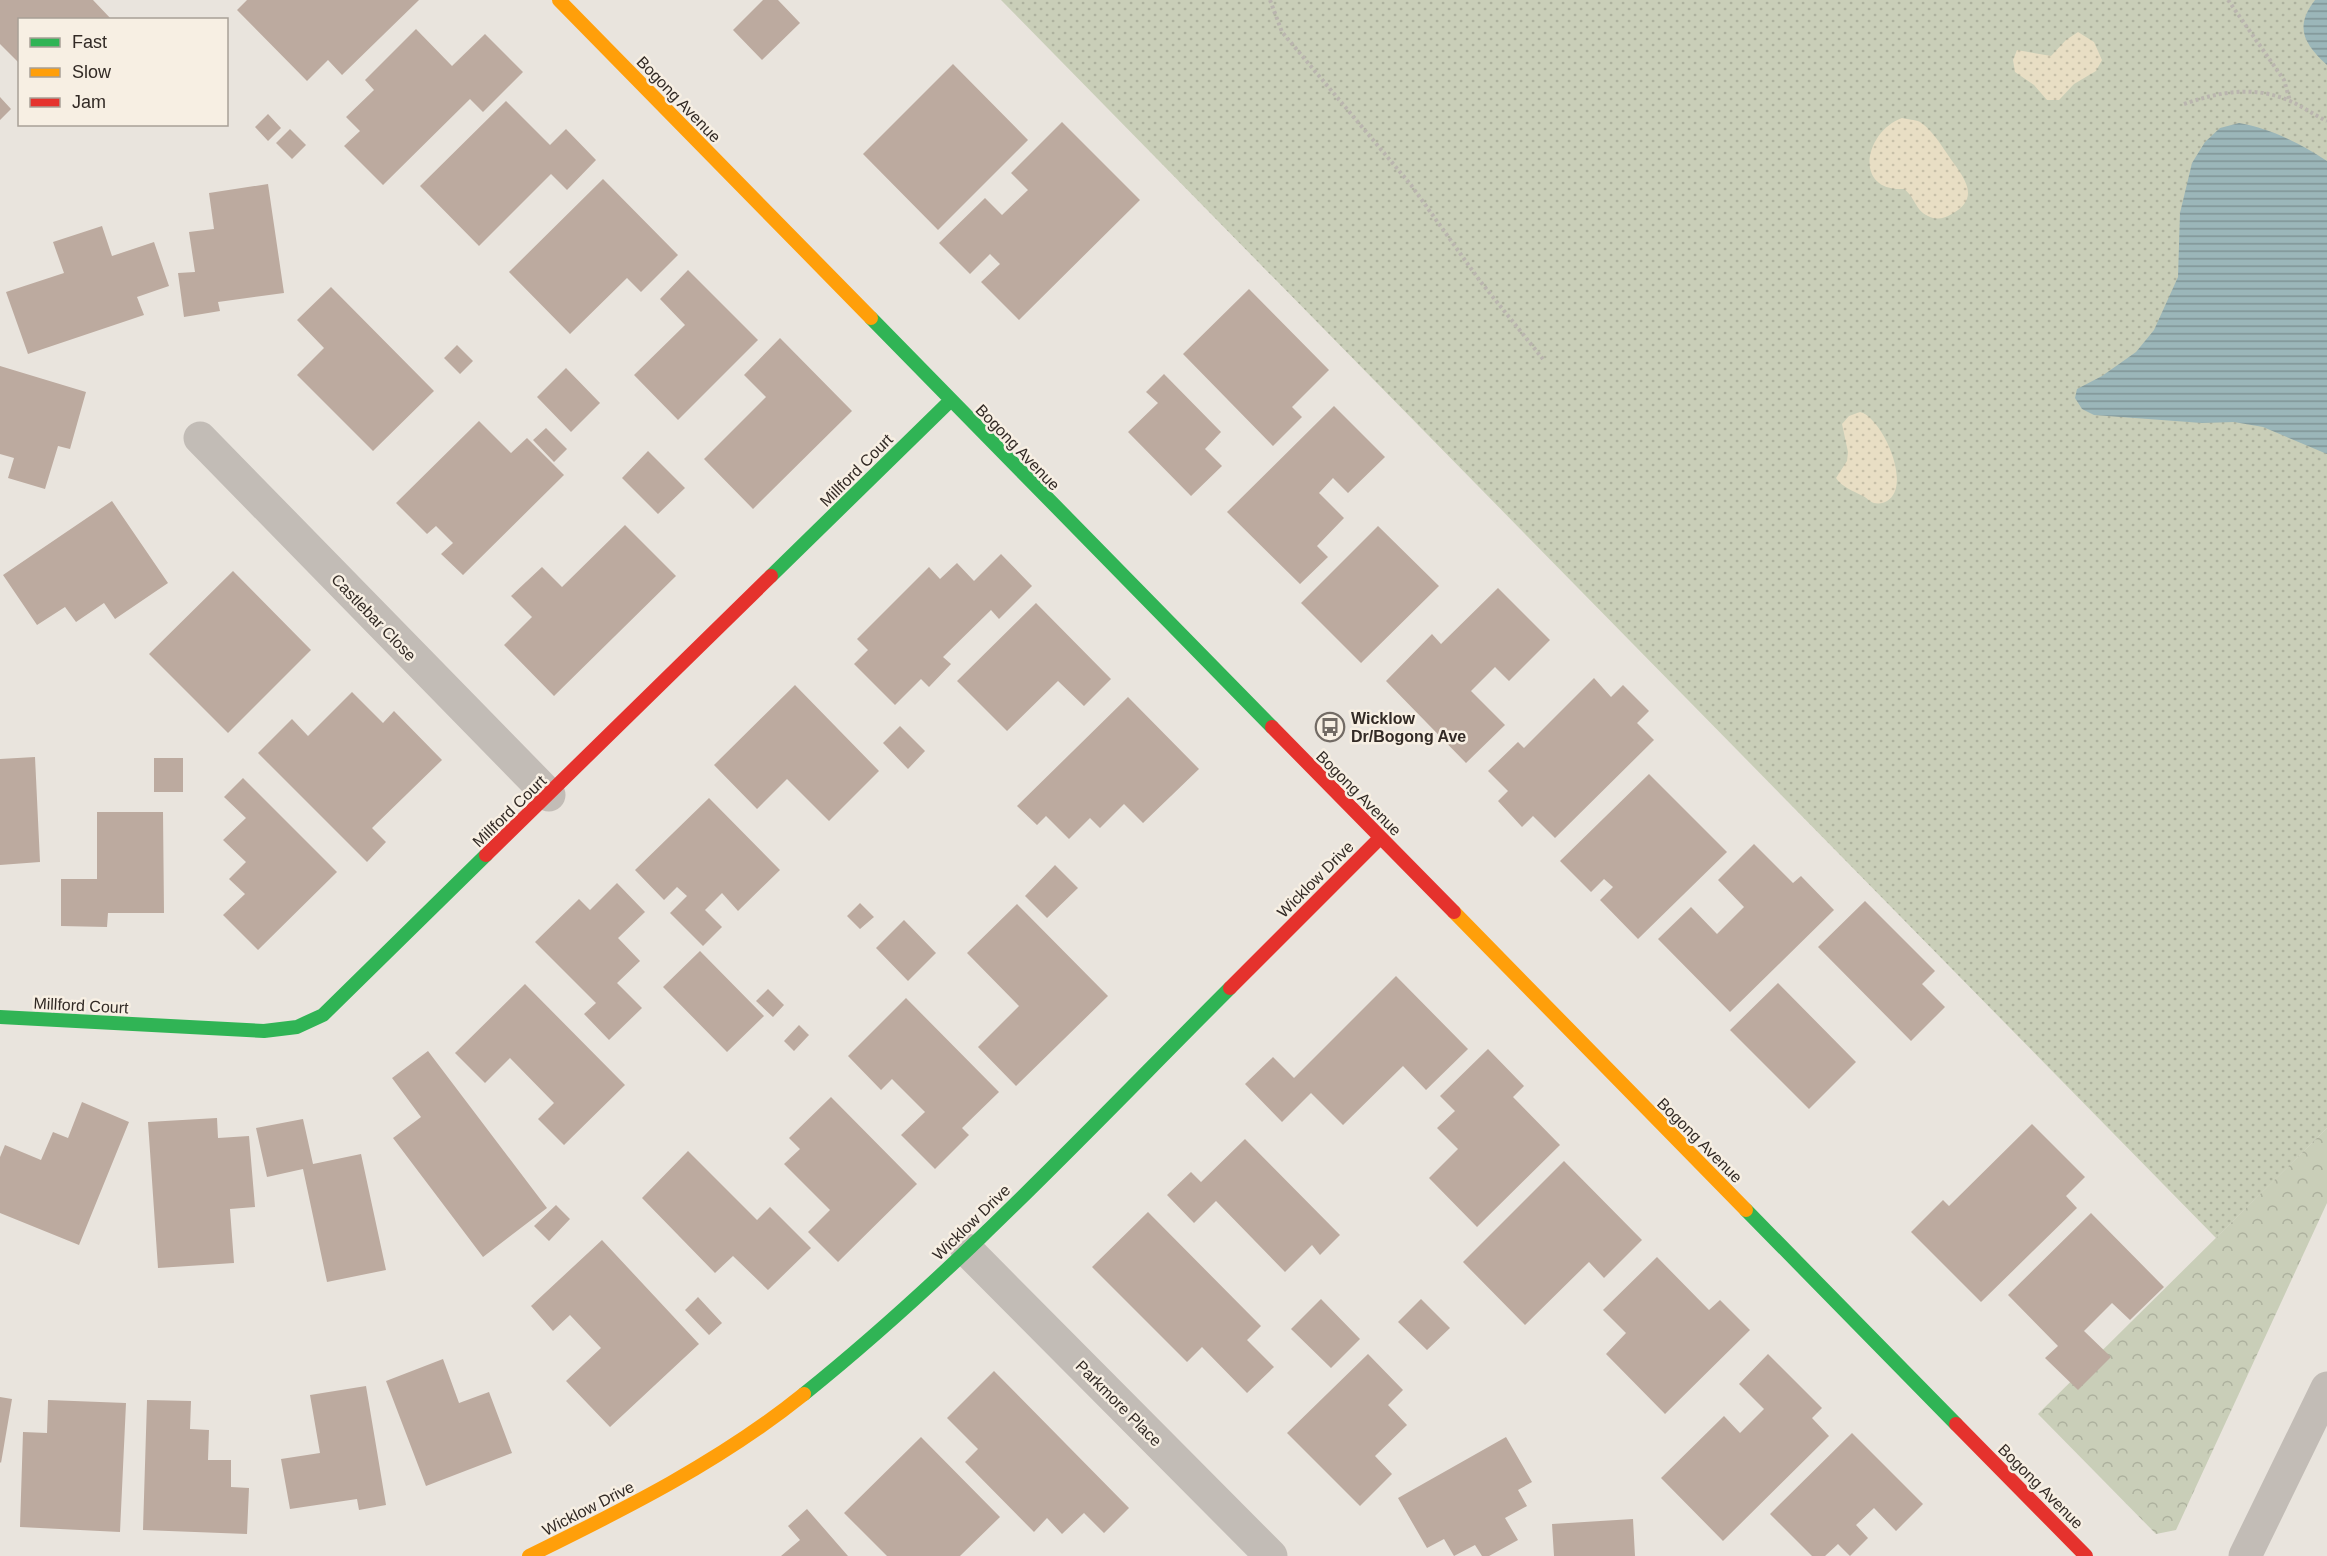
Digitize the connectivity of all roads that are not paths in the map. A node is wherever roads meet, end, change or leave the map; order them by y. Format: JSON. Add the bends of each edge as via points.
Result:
{"nodes":[{"id":1,"x":560,"y":0,"type":"edge"},
{"id":2,"x":950,"y":401,"type":"junction"},
{"id":3,"x":200,"y":438,"type":"dead end"},
{"id":4,"x":549,"y":795,"type":"junction"},
{"id":5,"x":1380,"y":838,"type":"junction"},
{"id":6,"x":0,"y":1017,"type":"edge"},
{"id":7,"x":967,"y":1250,"type":"junction"},
{"id":8,"x":2327,"y":1388,"type":"edge"},
{"id":9,"x":529,"y":1556,"type":"edge"},
{"id":10,"x":1271,"y":1556,"type":"edge"},
{"id":11,"x":2086,"y":1556,"type":"edge"},
{"id":12,"x":2245,"y":1556,"type":"edge"}],
"edges":[{"from":1,"to":2,"type":"street","name":"Bogong Avenue"},
{"from":2,"to":4,"type":"street","name":"Millford Court"},
{"from":2,"to":5,"type":"street","name":"Bogong Avenue"},
{"from":3,"to":4,"type":"street","name":"Castlebar Close"},
{"from":4,"to":6,"type":"street","name":"Millford Court","via":[[335,1005],[311,1022],[264,1031]]},
{"from":5,"to":7,"type":"street","name":"Wicklow Drive"},
{"from":5,"to":11,"type":"street","name":"Bogong Avenue"},
{"from":7,"to":9,"type":"street","name":"Wicklow Drive","via":[[847,1361],[753,1432],[629,1507]]},
{"from":7,"to":10,"type":"street","name":"Parkmore Place"},
{"from":8,"to":12,"type":"street"}]}
